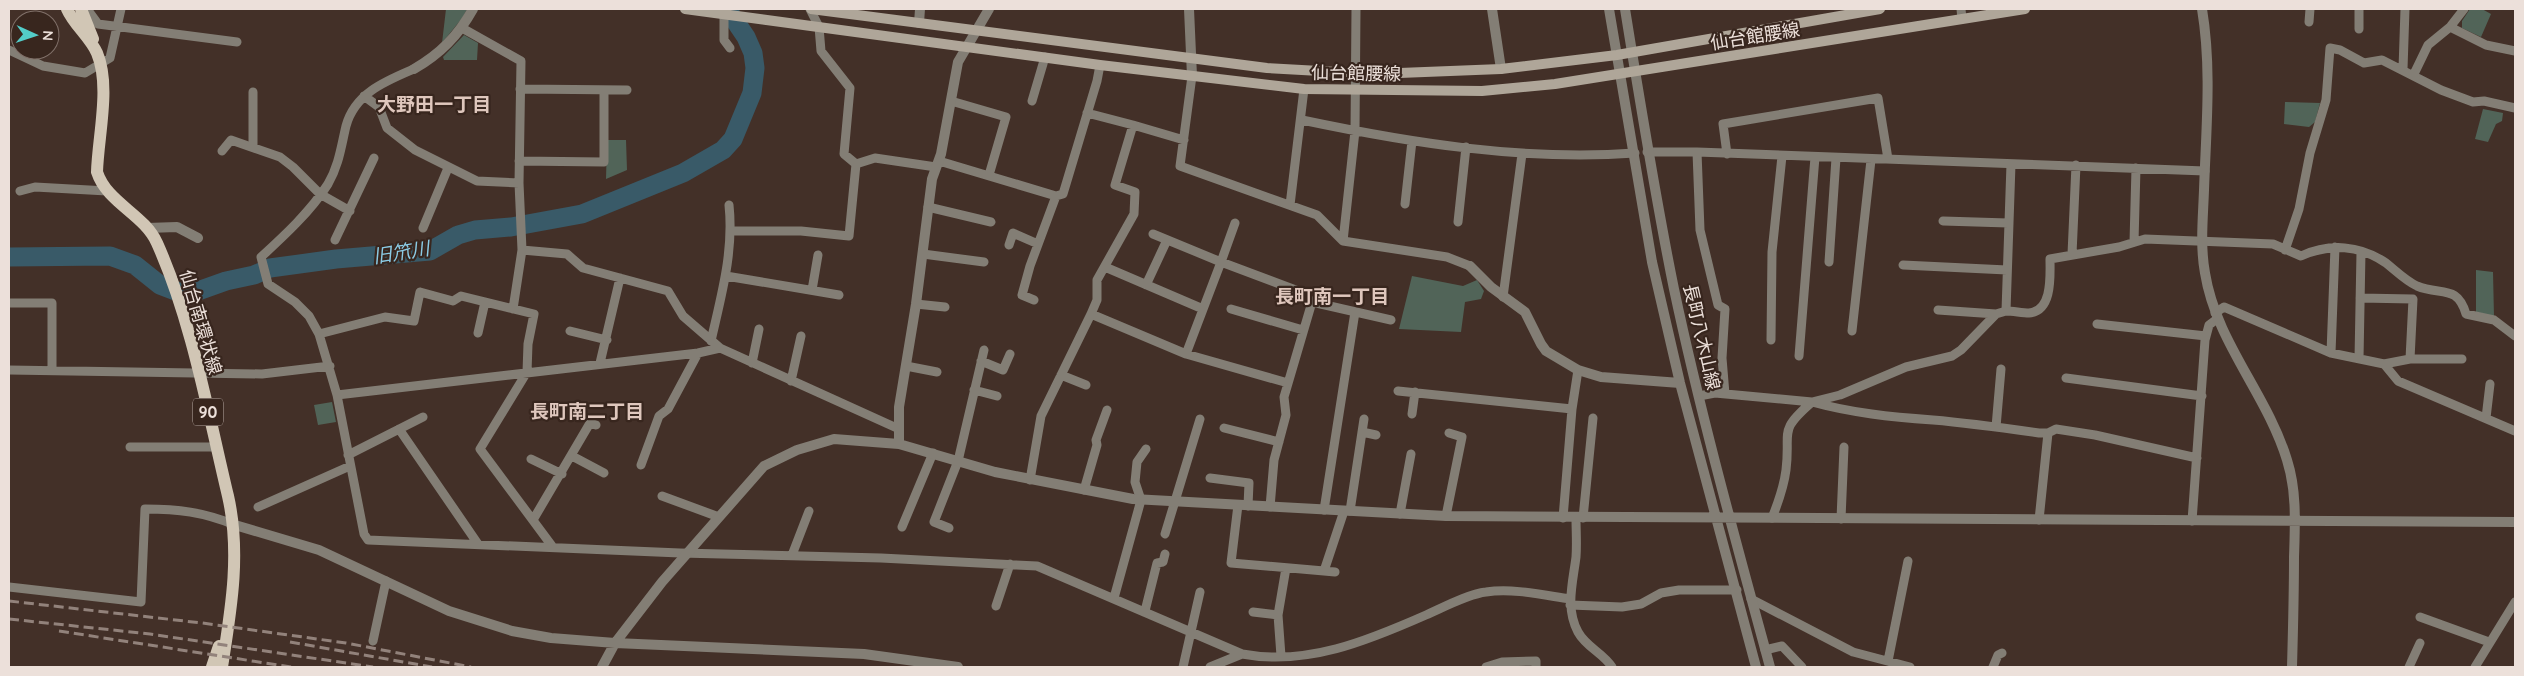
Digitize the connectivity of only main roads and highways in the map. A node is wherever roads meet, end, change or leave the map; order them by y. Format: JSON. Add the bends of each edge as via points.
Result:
{"nodes":[{"id":1,"x":67,"y":9,"type":"edge"},
{"id":2,"x":82,"y":9,"type":"edge"},
{"id":3,"x":685,"y":9,"type":"edge"},
{"id":4,"x":811,"y":9,"type":"edge"},
{"id":5,"x":1880,"y":9,"type":"edge"},
{"id":6,"x":2025,"y":9,"type":"edge"},
{"id":7,"x":1974,"y":13,"type":"edge"},
{"id":8,"x":1962,"y":14,"type":"edge"},
{"id":9,"x":94,"y":47,"type":"junction"},
{"id":10,"x":230,"y":610,"type":"junction"},
{"id":11,"x":212,"y":667,"type":"edge"},
{"id":12,"x":222,"y":667,"type":"edge"}],
"edges":[{"from":1,"to":9,"type":"main road","number":"90"},
{"from":2,"to":9,"type":"main road","number":"90","via":[[93,34]]},
{"from":3,"to":8,"type":"main road","name":"仙台館腰線","via":[[1304,89],[1482,91],[1635,72]]},
{"from":4,"to":5,"type":"main road","name":"仙台館腰線","via":[[1267,68],[1357,74],[1501,69],[1617,55]]},
{"from":6,"to":7,"type":"main road","name":"仙台館腰線"},
{"from":7,"to":8,"type":"main road","name":"仙台館腰線"},
{"from":9,"to":10,"type":"main road","name":"仙台南環状線","number":"90","via":[[102,64],[103,81],[97,172],[107,191],[157,241],[178,300],[234,525],[236,555]]},
{"from":10,"to":11,"type":"main road","name":"仙台南環状線","number":"90"},
{"from":10,"to":12,"type":"main road","name":"仙台南環状線","number":"90"}]}
